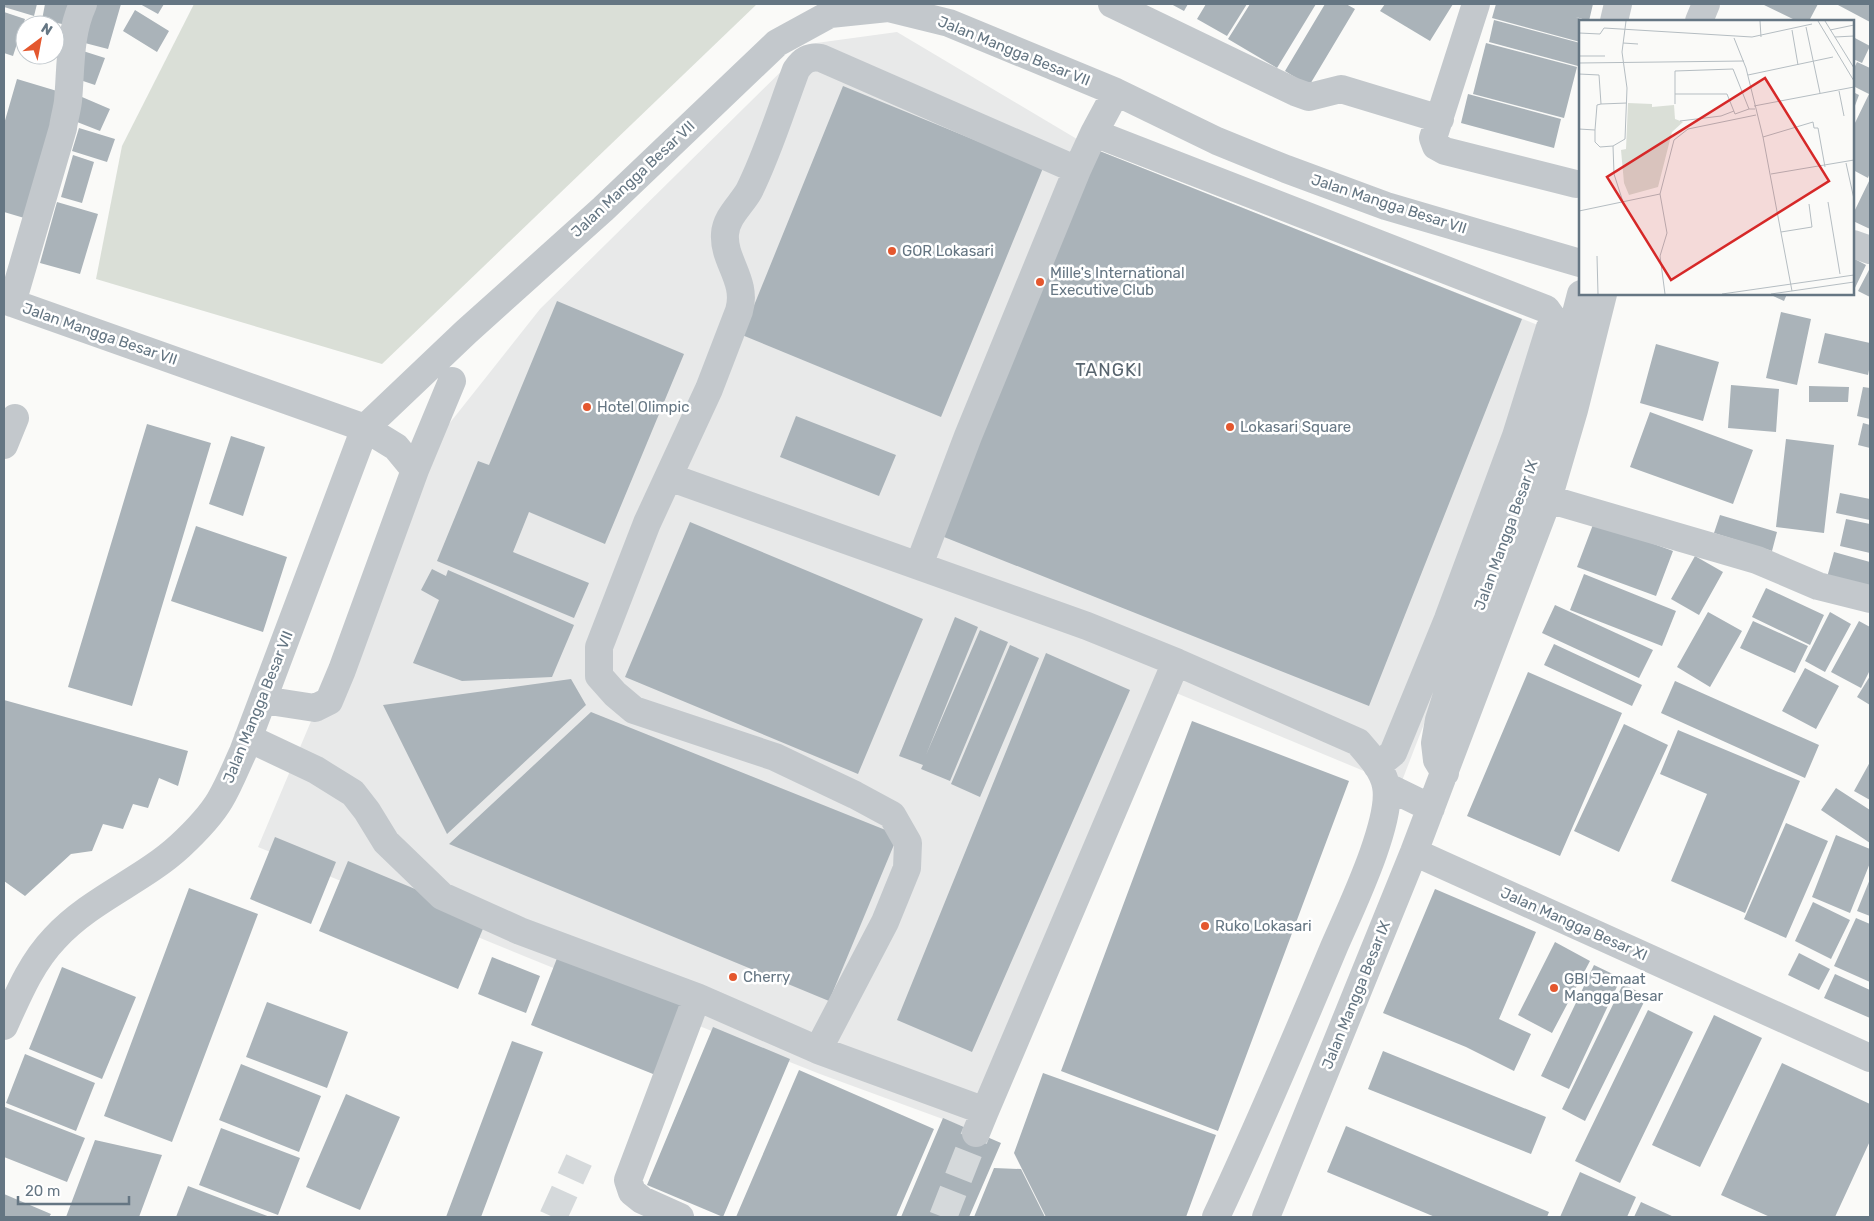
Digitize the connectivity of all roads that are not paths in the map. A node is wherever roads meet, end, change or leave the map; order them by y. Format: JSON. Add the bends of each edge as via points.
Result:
{"nodes":[{"id":1,"x":83,"y":4,"type":"edge"},
{"id":2,"x":1112,"y":4,"type":"edge"},
{"id":3,"x":1476,"y":4,"type":"edge"},
{"id":4,"x":1618,"y":4,"type":"edge"},
{"id":5,"x":1706,"y":4,"type":"edge"},
{"id":6,"x":1614,"y":20,"type":"edge"},
{"id":7,"x":1699,"y":20,"type":"edge"},
{"id":8,"x":1116,"y":92,"type":"junction"},
{"id":9,"x":1440,"y":119,"type":"junction"},
{"id":10,"x":1094,"y":133,"type":"junction"},
{"id":11,"x":1077,"y":170,"type":"junction"},
{"id":12,"x":1579,"y":178,"type":"edge"},
{"id":13,"x":1854,"y":244,"type":"edge"},
{"id":14,"x":1870,"y":250,"type":"edge"},
{"id":15,"x":1579,"y":263,"type":"edge"},
{"id":16,"x":1581,"y":295,"type":"edge"},
{"id":17,"x":1602,"y":295,"type":"edge"},
{"id":18,"x":8,"y":301,"type":"edge"},
{"id":19,"x":452,"y":381,"type":"dead end"},
{"id":20,"x":15,"y":418,"type":"dead end"},
{"id":21,"x":366,"y":428,"type":"junction"},
{"id":22,"x":4,"y":446,"type":"edge"},
{"id":23,"x":415,"y":470,"type":"junction"},
{"id":24,"x":669,"y":476,"type":"junction"},
{"id":25,"x":1548,"y":499,"type":"junction"},
{"id":26,"x":919,"y":565,"type":"junction"},
{"id":27,"x":1870,"y":599,"type":"edge"},
{"id":28,"x":1176,"y":662,"type":"junction"},
{"id":29,"x":263,"y":700,"type":"junction"},
{"id":30,"x":248,"y":738,"type":"junction"},
{"id":31,"x":1445,"y":773,"type":"junction"},
{"id":32,"x":1382,"y":776,"type":"junction"},
{"id":33,"x":1431,"y":808,"type":"junction"},
{"id":34,"x":1414,"y":852,"type":"junction"},
{"id":35,"x":697,"y":997,"type":"junction"},
{"id":36,"x":4,"y":1026,"type":"edge"},
{"id":37,"x":818,"y":1050,"type":"junction"},
{"id":38,"x":1870,"y":1058,"type":"edge"},
{"id":39,"x":680,"y":1217,"type":"edge"},
{"id":40,"x":1216,"y":1217,"type":"edge"},
{"id":41,"x":1266,"y":1217,"type":"edge"}],
"edges":[{"from":1,"to":18,"type":"street","via":[[77,17],[62,128]]},
{"from":2,"to":9,"type":"street","via":[[1309,97],[1341,88]]},
{"from":3,"to":9,"type":"street"},
{"from":4,"to":6,"type":"street"},
{"from":5,"to":7,"type":"street"},
{"from":8,"to":10,"type":"street"},
{"from":8,"to":15,"type":"street","name":"Jalan Mangga Besar VII","via":[[1217,141],[1304,176],[1403,211]]},
{"from":8,"to":21,"type":"street","name":"Jalan Mangga Besar VII","via":[[949,22],[888,8],[830,14],[777,43]]},
{"from":9,"to":12,"type":"street","via":[[1433,138],[1436,146],[1445,151]]},
{"from":10,"to":11,"type":"street"},
{"from":10,"to":32,"type":"street","via":[[1546,309],[1551,316],[1516,436],[1448,619]]},
{"from":11,"to":24,"type":"street","via":[[821,58],[814,56],[801,62],[760,166],[727,225],[725,244],[742,301],[709,389]]},
{"from":11,"to":26,"type":"street"},
{"from":13,"to":14,"type":"street"},
{"from":16,"to":31,"type":"street","name":"Jalan Mangga Besar IX","via":[[1551,409],[1439,720],[1435,743],[1437,760]]},
{"from":17,"to":25,"type":"street","name":"Jalan Mangga Besar IX"},
{"from":18,"to":21,"type":"street","name":"Jalan Mangga Besar VII"},
{"from":19,"to":23,"type":"street"},
{"from":20,"to":22,"type":"street"},
{"from":21,"to":23,"type":"street","via":[[396,447]]},
{"from":21,"to":29,"type":"street","name":"Jalan Mangga Besar VII"},
{"from":23,"to":29,"type":"street","via":[[329,700],[315,708]]},
{"from":24,"to":26,"type":"street"},
{"from":24,"to":37,"type":"street","via":[[647,523],[599,647],[599,676],[634,710],[775,757],[855,794],[892,814],[908,843],[907,868],[885,922]]},
{"from":25,"to":27,"type":"street","via":[[1757,560],[1818,586]]},
{"from":25,"to":31,"type":"street","name":"Jalan Mangga Besar IX"},
{"from":26,"to":28,"type":"street"},
{"from":28,"to":32,"type":"street","via":[[1358,742]]},
{"from":28,"to":37,"type":"street","via":[[980,1122]]},
{"from":29,"to":30,"type":"street","name":"Jalan Mangga Besar VII"},
{"from":30,"to":35,"type":"street","via":[[316,770],[353,793],[386,842],[442,896],[520,931]]},
{"from":30,"to":36,"type":"street","name":"Jalan Mangga Besar VII","via":[[221,799],[210,814],[180,847],[89,908],[55,937],[36,961]]},
{"from":31,"to":33,"type":"street","name":"Jalan Mangga Besar IX"},
{"from":32,"to":33,"type":"street"},
{"from":32,"to":40,"type":"street","via":[[1386,810],[1369,864],[1266,1111]]},
{"from":33,"to":34,"type":"street","name":"Jalan Mangga Besar IX"},
{"from":34,"to":38,"type":"street","name":"Jalan Mangga Besar XI"},
{"from":34,"to":41,"type":"street","name":"Jalan Mangga Besar IX"},
{"from":35,"to":37,"type":"street"},
{"from":35,"to":39,"type":"street","via":[[628,1180],[632,1192],[642,1200]]}]}
